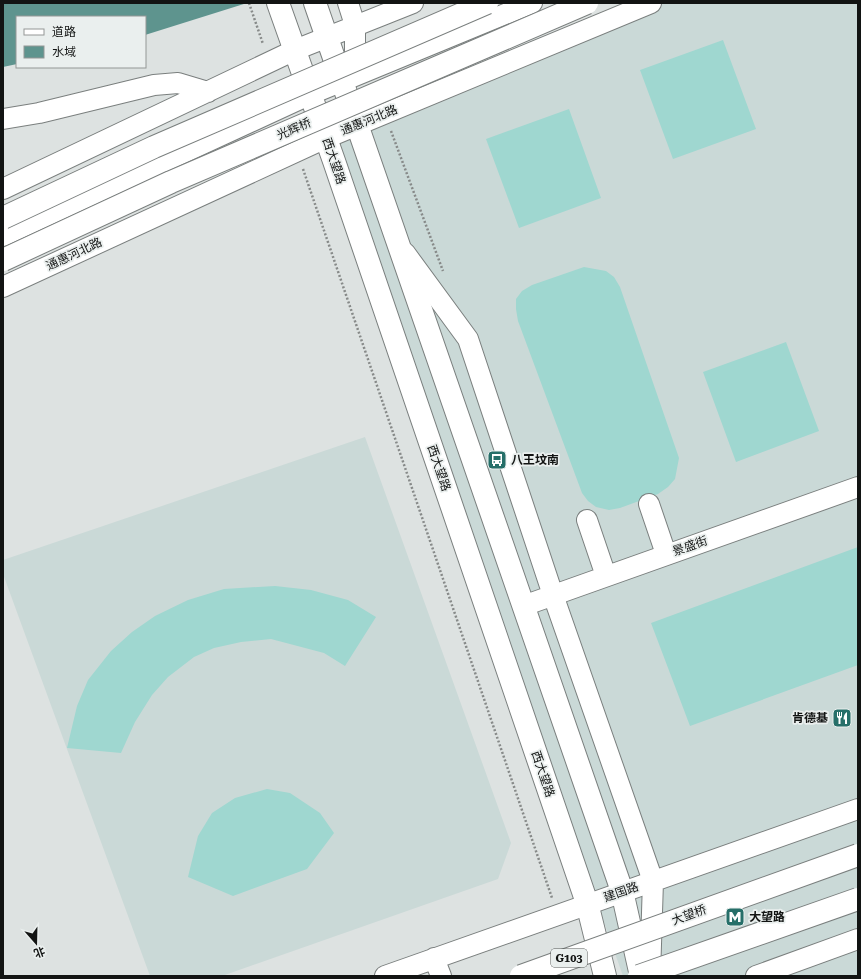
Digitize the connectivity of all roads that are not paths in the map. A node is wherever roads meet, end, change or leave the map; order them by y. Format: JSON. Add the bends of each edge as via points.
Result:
{"nodes":[{"id":1,"x":278,"y":3,"type":"edge"},
{"id":2,"x":413,"y":3,"type":"edge"},
{"id":3,"x":487,"y":3,"type":"edge"},
{"id":4,"x":532,"y":3,"type":"edge"},
{"id":5,"x":587,"y":3,"type":"edge"},
{"id":6,"x":651,"y":3,"type":"edge"},
{"id":7,"x":351,"y":13,"type":"edge"},
{"id":8,"x":321,"y":20,"type":"edge"},
{"id":9,"x":292,"y":41,"type":"junction"},
{"id":10,"x":348,"y":78,"type":"junction"},
{"id":11,"x":208,"y":92,"type":"junction"},
{"id":12,"x":311,"y":94,"type":"junction"},
{"id":13,"x":3,"y":119,"type":"edge"},
{"id":14,"x":356,"y":125,"type":"junction"},
{"id":15,"x":326,"y":138,"type":"junction"},
{"id":16,"x":3,"y":189,"type":"edge"},
{"id":17,"x":3,"y":218,"type":"edge"},
{"id":18,"x":3,"y":236,"type":"edge"},
{"id":19,"x":397,"y":242,"type":"junction"},
{"id":20,"x":3,"y":260,"type":"edge"},
{"id":21,"x":3,"y":286,"type":"edge"},
{"id":22,"x":858,"y":487,"type":"edge"},
{"id":23,"x":649,"y":504,"type":"dead end"},
{"id":24,"x":587,"y":520,"type":"dead end"},
{"id":25,"x":666,"y":554,"type":"junction"},
{"id":26,"x":606,"y":576,"type":"junction"},
{"id":27,"x":553,"y":595,"type":"junction"},
{"id":28,"x":523,"y":606,"type":"junction"},
{"id":29,"x":858,"y":809,"type":"edge"},
{"id":30,"x":858,"y":855,"type":"edge"},
{"id":31,"x":653,"y":880,"type":"junction"},
{"id":32,"x":622,"y":891,"type":"junction"},
{"id":33,"x":858,"y":899,"type":"edge"},
{"id":34,"x":587,"y":904,"type":"junction"},
{"id":35,"x":858,"y":939,"type":"edge"},
{"id":36,"x":438,"y":967,"type":"edge"},
{"id":37,"x":385,"y":976,"type":"edge"},
{"id":38,"x":521,"y":976,"type":"edge"},
{"id":39,"x":605,"y":976,"type":"edge"},
{"id":40,"x":640,"y":976,"type":"edge"},
{"id":41,"x":650,"y":976,"type":"edge"},
{"id":42,"x":756,"y":976,"type":"edge"}],
"edges":[{"from":1,"to":9,"type":"main road","name":"西大望路"},
{"from":2,"to":7,"type":"street"},
{"from":3,"to":17,"type":"main road","bridge":true,"via":[[154,147]]},
{"from":4,"to":10,"type":"street"},
{"from":5,"to":20,"type":"main road","name":"光辉桥","bridge":true,"via":[[171,182]]},
{"from":6,"to":14,"type":"street","name":"通惠河北路"},
{"from":7,"to":8,"type":"street"},
{"from":7,"to":10,"type":"street"},
{"from":8,"to":9,"type":"street"},
{"from":8,"to":10,"type":"main road"},
{"from":9,"to":11,"type":"street","via":[[267,64]]},
{"from":9,"to":12,"type":"main road","name":"西大望路"},
{"from":10,"to":12,"type":"street"},
{"from":10,"to":14,"type":"main road"},
{"from":11,"to":13,"type":"street","via":[[178,83],[154,85],[39,113]]},
{"from":11,"to":16,"type":"street"},
{"from":12,"to":15,"type":"main road","name":"西大望路"},
{"from":12,"to":18,"type":"street"},
{"from":14,"to":15,"type":"street","name":"通惠河北路"},
{"from":14,"to":19,"type":"main road"},
{"from":15,"to":21,"type":"street","name":"通惠河北路"},
{"from":15,"to":34,"type":"main road","name":"西大望路"},
{"from":19,"to":27,"type":"street","via":[[468,339]]},
{"from":19,"to":28,"type":"main road"},
{"from":22,"to":25,"type":"street","name":"景盛街"},
{"from":23,"to":25,"type":"street"},
{"from":24,"to":26,"type":"street"},
{"from":25,"to":26,"type":"street","name":"景盛街"},
{"from":26,"to":27,"type":"street","name":"景盛街"},
{"from":27,"to":28,"type":"street","name":"景盛街"},
{"from":27,"to":31,"type":"street"},
{"from":28,"to":32,"type":"main road"},
{"from":29,"to":31,"type":"street","name":"建国路"},
{"from":30,"to":38,"type":"main road","name":"大望桥","number":"G103","bridge":true},
{"from":31,"to":32,"type":"street","name":"建国路"},
{"from":31,"to":41,"type":"street"},
{"from":32,"to":34,"type":"street","name":"建国路"},
{"from":32,"to":40,"type":"main road"},
{"from":33,"to":40,"type":"main road","bridge":true},
{"from":34,"to":36,"type":"street","name":"建国路","via":[[557,914]]},
{"from":34,"to":39,"type":"main road","name":"西大望路"},
{"from":35,"to":42,"type":"street"},
{"from":36,"to":37,"type":"street","name":"建国路"}]}
